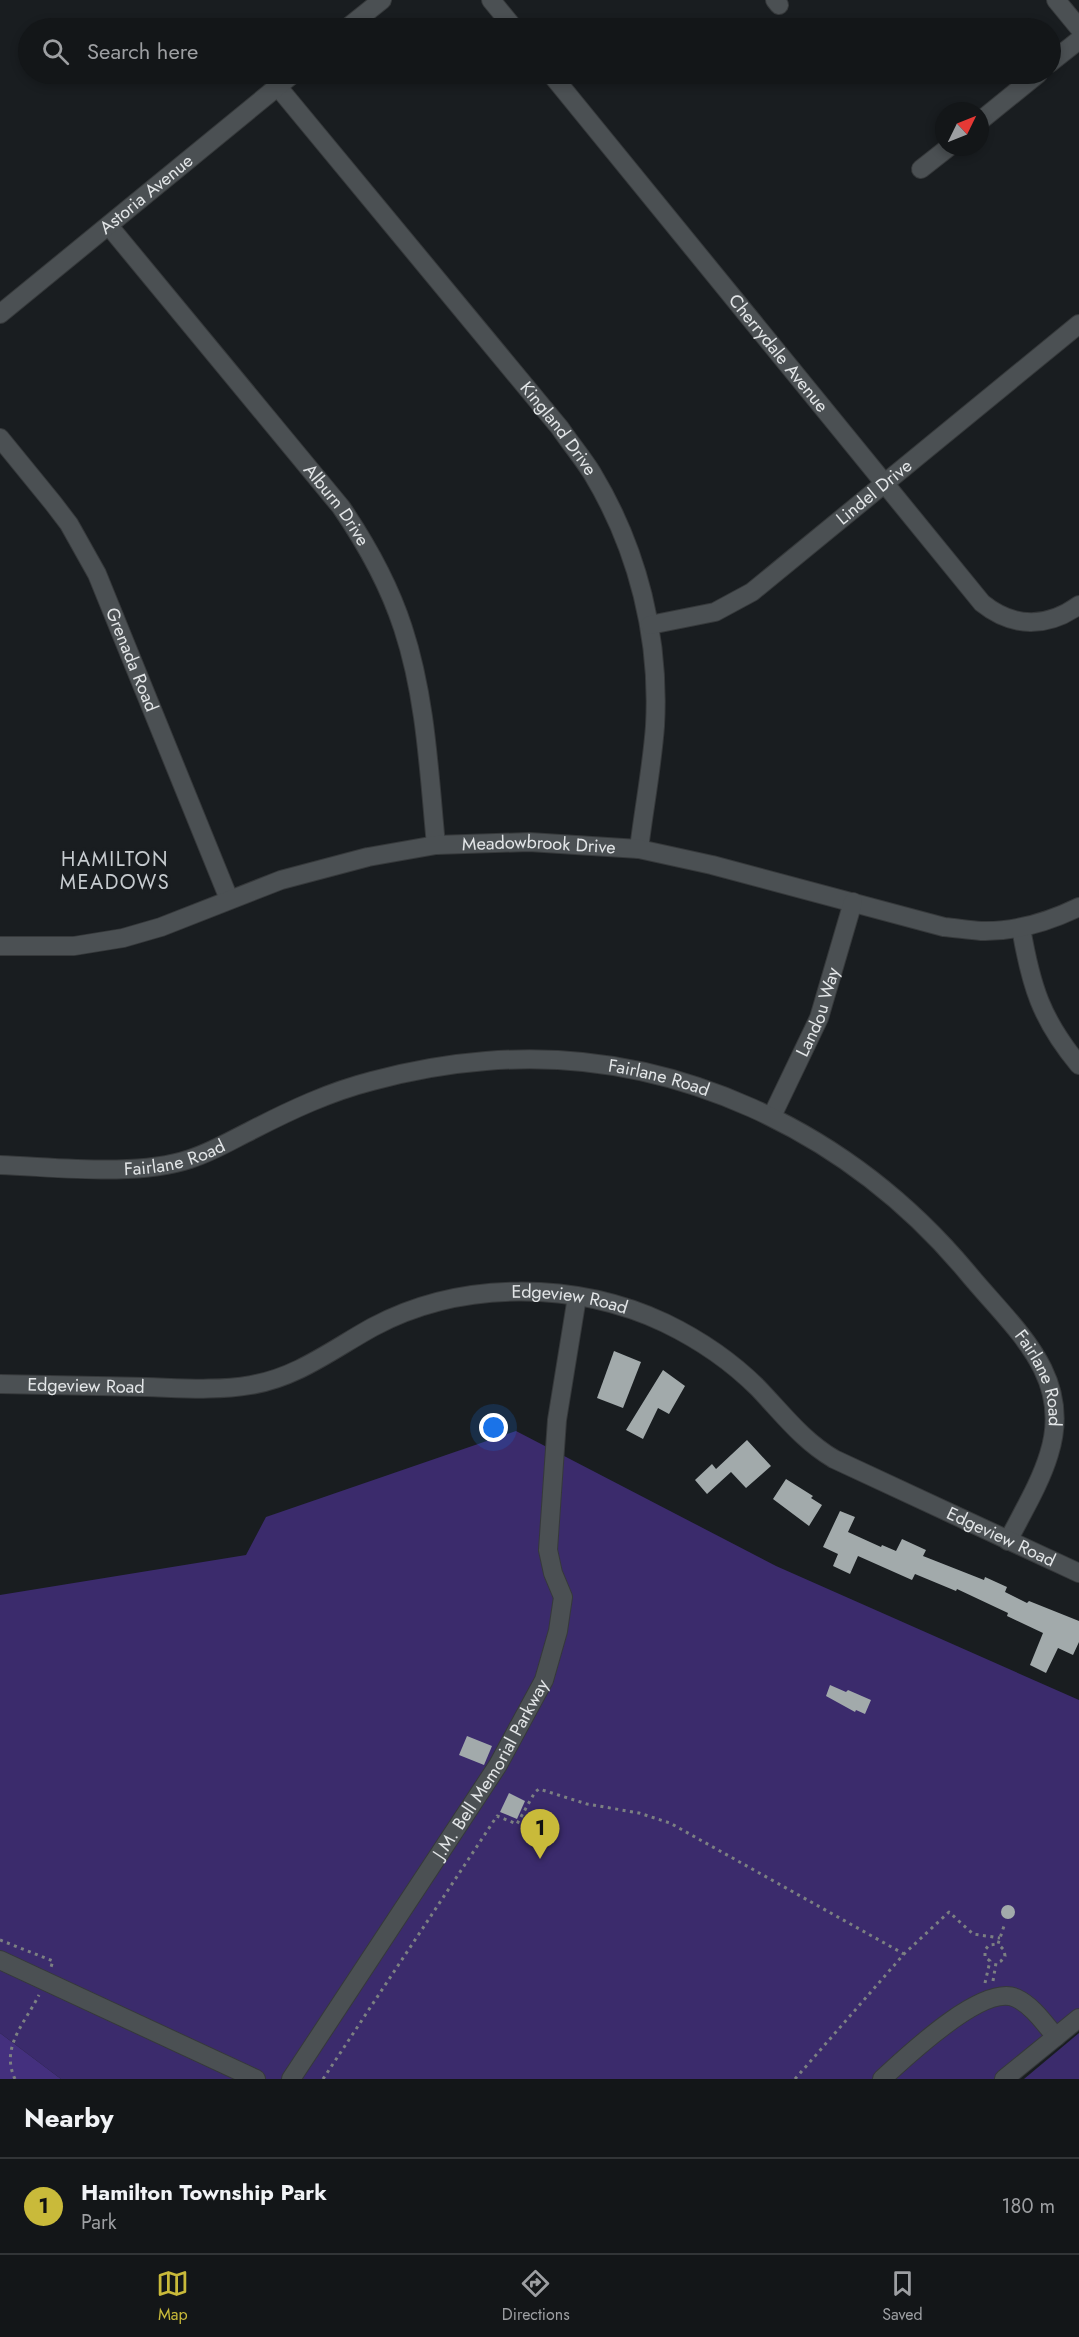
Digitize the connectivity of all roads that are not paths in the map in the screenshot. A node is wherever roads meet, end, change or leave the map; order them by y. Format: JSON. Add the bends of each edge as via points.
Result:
{"nodes":[{"id":1,"x":382,"y":0,"type":"edge"},
{"id":2,"x":491,"y":0,"type":"edge"},
{"id":3,"x":1056,"y":0,"type":"edge"},
{"id":4,"x":360,"y":18,"type":"edge"},
{"id":5,"x":506,"y":18,"type":"edge"},
{"id":6,"x":1079,"y":28,"type":"edge"},
{"id":7,"x":1079,"y":40,"type":"edge"},
{"id":8,"x":1061,"y":54,"type":"edge"},
{"id":9,"x":281,"y":84,"type":"edge"},
{"id":10,"x":559,"y":84,"type":"edge"},
{"id":11,"x":1026,"y":84,"type":"edge"},
{"id":12,"x":278,"y":87,"type":"junction"},
{"id":13,"x":989,"y":114,"type":"edge"},
{"id":14,"x":938,"y":156,"type":"edge"},
{"id":15,"x":921,"y":169,"type":"dead end"},
{"id":16,"x":109,"y":226,"type":"junction"},
{"id":17,"x":0,"y":314,"type":"edge"},
{"id":18,"x":1079,"y":324,"type":"edge"},
{"id":19,"x":0,"y":438,"type":"edge"},
{"id":20,"x":884,"y":484,"type":"junction"},
{"id":21,"x":1079,"y":605,"type":"edge"},
{"id":22,"x":651,"y":625,"type":"junction"},
{"id":23,"x":436,"y":845,"type":"junction"},
{"id":24,"x":639,"y":849,"type":"junction"},
{"id":25,"x":229,"y":899,"type":"junction"},
{"id":26,"x":853,"y":902,"type":"junction"},
{"id":27,"x":1079,"y":907,"type":"edge"},
{"id":28,"x":1021,"y":928,"type":"junction"},
{"id":29,"x":0,"y":946,"type":"edge"},
{"id":30,"x":1079,"y":1065,"type":"edge"},
{"id":31,"x":772,"y":1116,"type":"junction"},
{"id":32,"x":0,"y":1165,"type":"edge"},
{"id":33,"x":577,"y":1297,"type":"junction"},
{"id":34,"x":0,"y":1384,"type":"edge"},
{"id":35,"x":1008,"y":1541,"type":"junction"},
{"id":36,"x":1079,"y":1573,"type":"edge"},
{"id":37,"x":0,"y":1960,"type":"edge"},
{"id":38,"x":1079,"y":2018,"type":"edge"},
{"id":39,"x":1056,"y":2037,"type":"junction"},
{"id":40,"x":256,"y":2079,"type":"edge"},
{"id":41,"x":291,"y":2079,"type":"edge"},
{"id":42,"x":882,"y":2079,"type":"edge"},
{"id":43,"x":1005,"y":2079,"type":"edge"}],
"edges":[{"from":1,"to":4,"type":"street"},
{"from":2,"to":5,"type":"street"},
{"from":3,"to":6,"type":"street"},
{"from":7,"to":8,"type":"street"},
{"from":9,"to":12,"type":"street","name":"Astoria Avenue"},
{"from":10,"to":20,"type":"street","name":"Cherrydale Avenue"},
{"from":11,"to":13,"type":"street"},
{"from":12,"to":16,"type":"street","name":"Astoria Avenue"},
{"from":12,"to":22,"type":"street","name":"Kingland Drive","via":[[560,428],[591,472],[617,520]]},
{"from":14,"to":15,"type":"street"},
{"from":16,"to":17,"type":"street","name":"Astoria Avenue"},
{"from":16,"to":23,"type":"street","name":"Alburn Drive","via":[[341,507],[372,556],[400,620],[414,668]]},
{"from":18,"to":20,"type":"street","name":"Lindel Drive"},
{"from":19,"to":25,"type":"street","name":"Grenada Road","via":[[69,524],[97,574]]},
{"from":20,"to":21,"type":"street","name":"Cherrydale Avenue","via":[[991,610],[1015,621],[1042,622]]},
{"from":20,"to":22,"type":"street","name":"Lindel Drive","via":[[752,592],[715,612]]},
{"from":22,"to":24,"type":"street","name":"Kingland Drive","via":[[655,724]]},
{"from":23,"to":24,"type":"street","name":"Meadowbrook Drive","via":[[560,842]]},
{"from":23,"to":25,"type":"street","name":"Meadowbrook Drive","via":[[318,869]]},
{"from":24,"to":26,"type":"street","name":"Meadowbrook Drive"},
{"from":25,"to":29,"type":"street","name":"Meadowbrook Drive","via":[[123,938],[74,946]]},
{"from":26,"to":28,"type":"street","name":"Meadowbrook Drive","via":[[944,927],[983,931]]},
{"from":26,"to":31,"type":"street","name":"Landou Way","via":[[819,1018]]},
{"from":27,"to":28,"type":"street","name":"Meadowbrook Drive"},
{"from":28,"to":30,"type":"street","via":[[1034,990],[1044,1015]]},
{"from":31,"to":32,"type":"street","name":"Fairlane Road","via":[[682,1082],[641,1072],[560,1061],[484,1061],[422,1070],[338,1090],[186,1160],[132,1168]]},
{"from":31,"to":35,"type":"street","name":"Fairlane Road","via":[[827,1147],[897,1200],[948,1250],[1043,1367],[1054,1400],[1054,1434],[1048,1458]]},
{"from":33,"to":34,"type":"street","name":"Edgeview Road","via":[[508,1291],[429,1305],[375,1327],[314,1364],[252,1385],[216,1389]]},
{"from":33,"to":35,"type":"street","name":"Edgeview Road","via":[[647,1315],[697,1341],[756,1386],[822,1452]]},
{"from":33,"to":41,"type":"street","name":"J.M. Bell Memorial Parkway","via":[[557,1420],[548,1550],[563,1597],[544,1680],[498,1765]]},
{"from":35,"to":36,"type":"street","name":"Edgeview Road"},
{"from":37,"to":40,"type":"street"},
{"from":38,"to":39,"type":"street"},
{"from":39,"to":42,"type":"street","via":[[1036,2013],[1016,1998],[991,1995],[946,2025]]},
{"from":39,"to":43,"type":"street"}]}
